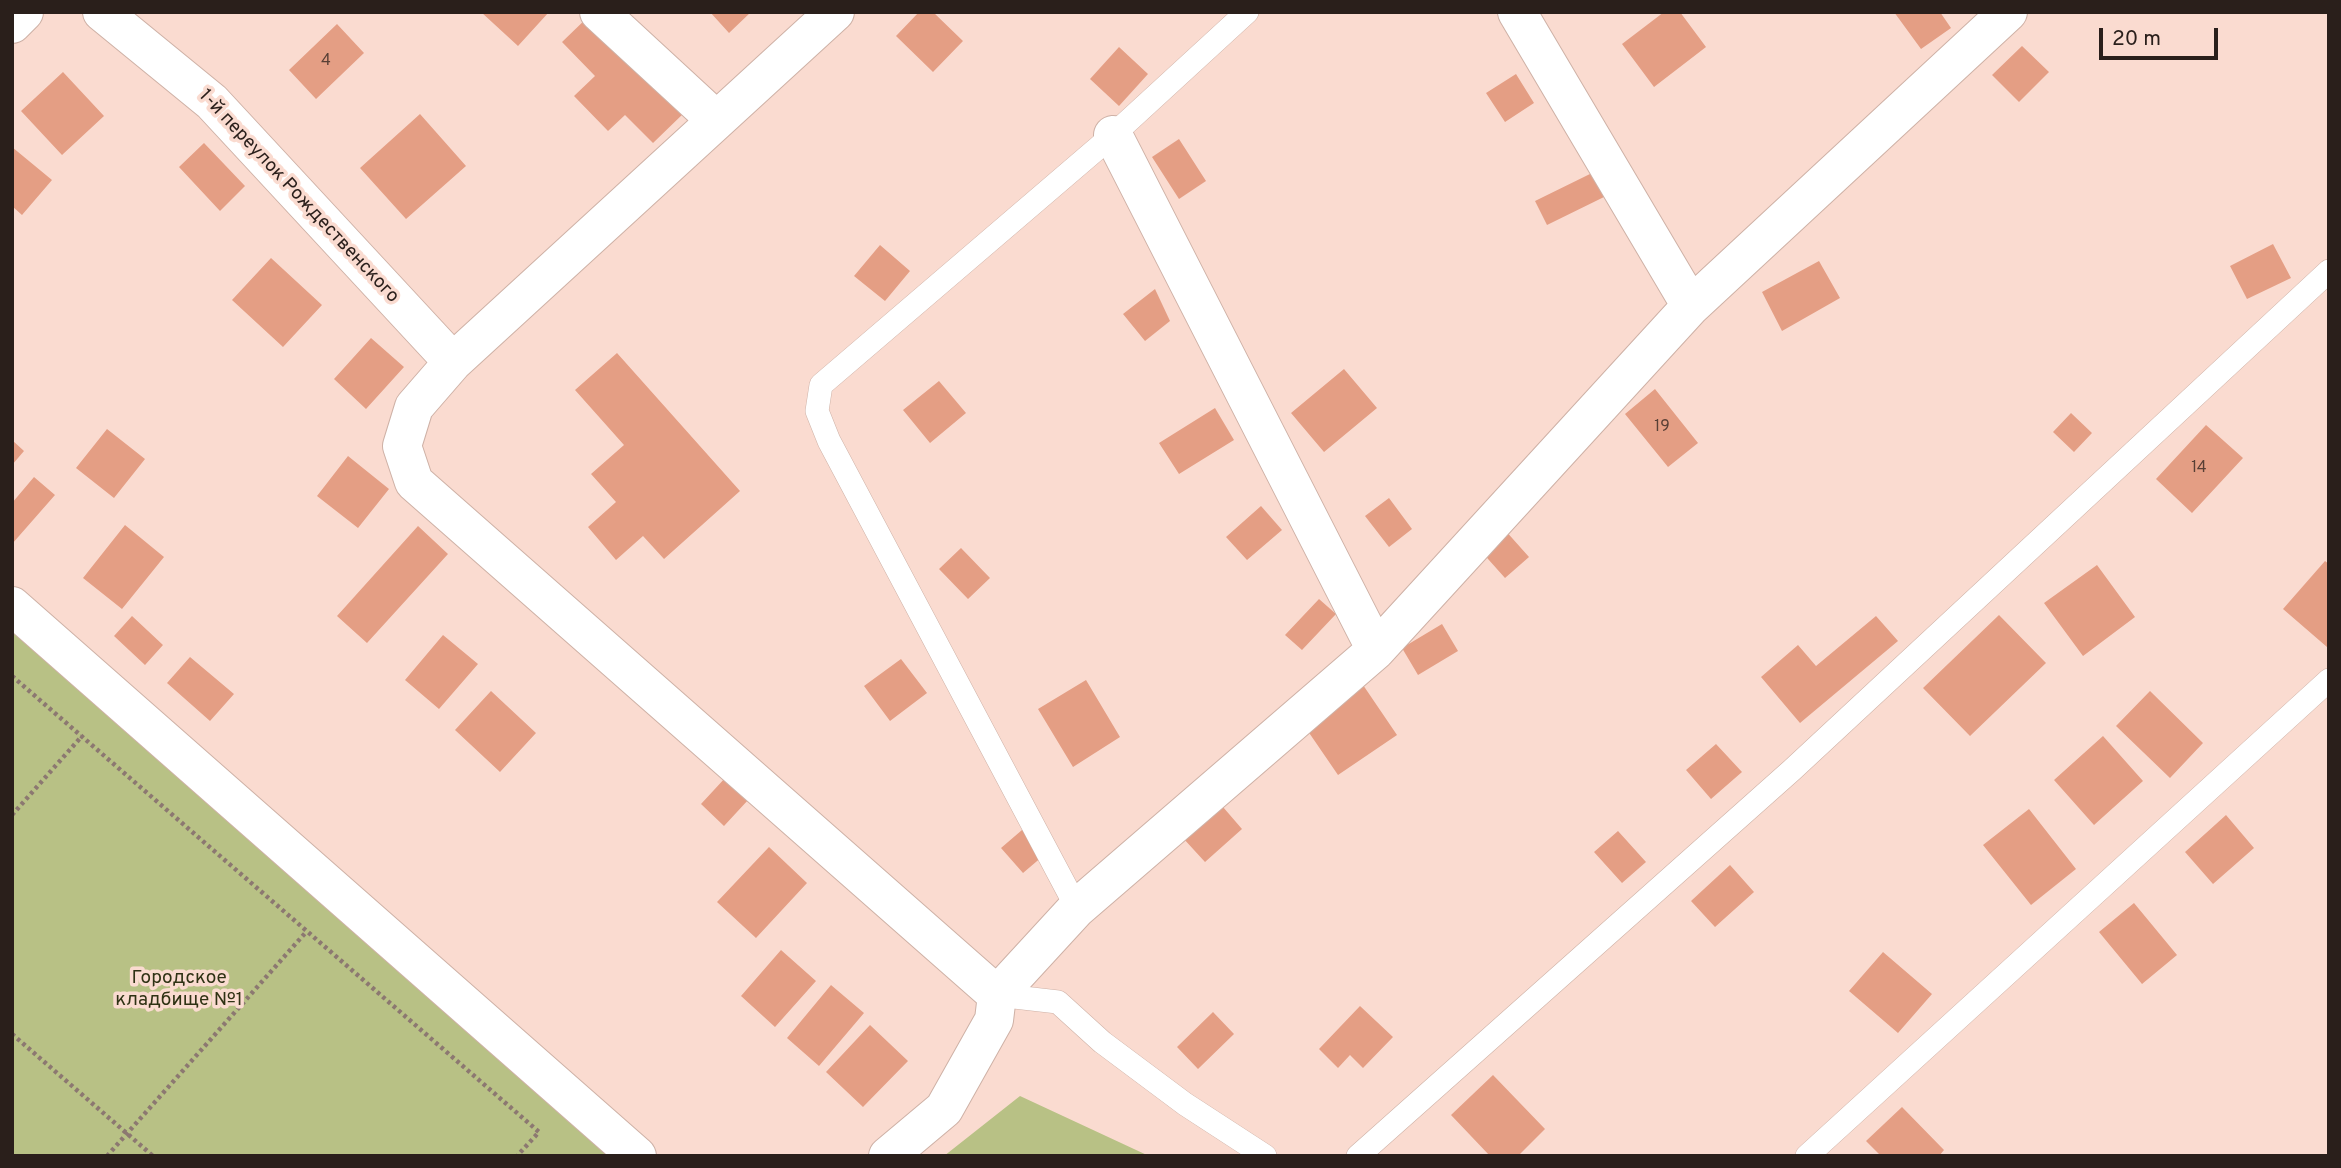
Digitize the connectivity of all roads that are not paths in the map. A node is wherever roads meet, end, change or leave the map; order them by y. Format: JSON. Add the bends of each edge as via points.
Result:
{"nodes":[{"id":1,"x":24,"y":12,"type":"edge"},
{"id":2,"x":103,"y":12,"type":"edge"},
{"id":3,"x":599,"y":12,"type":"edge"},
{"id":4,"x":835,"y":12,"type":"edge"},
{"id":5,"x":1247,"y":12,"type":"edge"},
{"id":6,"x":1517,"y":12,"type":"edge"},
{"id":7,"x":1991,"y":18,"type":"edge"},
{"id":8,"x":12,"y":24,"type":"edge"},
{"id":9,"x":716,"y":120,"type":"junction"},
{"id":10,"x":1112,"y":135,"type":"junction"},
{"id":11,"x":2329,"y":271,"type":"edge"},
{"id":12,"x":1691,"y":306,"type":"junction"},
{"id":13,"x":453,"y":362,"type":"junction"},
{"id":14,"x":12,"y":606,"type":"edge"},
{"id":15,"x":1376,"y":650,"type":"junction"},
{"id":16,"x":2329,"y":680,"type":"edge"},
{"id":17,"x":1077,"y":908,"type":"junction"},
{"id":18,"x":997,"y":995,"type":"junction"},
{"id":19,"x":638,"y":1156,"type":"edge"},
{"id":20,"x":888,"y":1156,"type":"edge"},
{"id":21,"x":1265,"y":1156,"type":"edge"},
{"id":22,"x":1358,"y":1156,"type":"edge"},
{"id":23,"x":1807,"y":1156,"type":"edge"}],
"edges":[{"from":1,"to":8,"type":"street"},
{"from":2,"to":13,"type":"street","name":"1-й переулок Рождественского","via":[[212,102]]},
{"from":3,"to":9,"type":"street"},
{"from":4,"to":9,"type":"street"},
{"from":5,"to":10,"type":"lane"},
{"from":6,"to":12,"type":"street"},
{"from":7,"to":12,"type":"street"},
{"from":9,"to":13,"type":"street"},
{"from":10,"to":15,"type":"street"},
{"from":10,"to":17,"type":"lane","via":[[821,385],[817,411]]},
{"from":11,"to":22,"type":"lane","via":[[1792,770]]},
{"from":12,"to":15,"type":"street"},
{"from":13,"to":18,"type":"street","via":[[414,407],[402,446],[414,482]]},
{"from":14,"to":19,"type":"street"},
{"from":15,"to":17,"type":"street"},
{"from":16,"to":23,"type":"lane"},
{"from":17,"to":18,"type":"street"},
{"from":18,"to":20,"type":"street","via":[[994,1020],[944,1109]]},
{"from":18,"to":21,"type":"lane","via":[[1058,1002],[1102,1042],[1185,1104]]}]}
